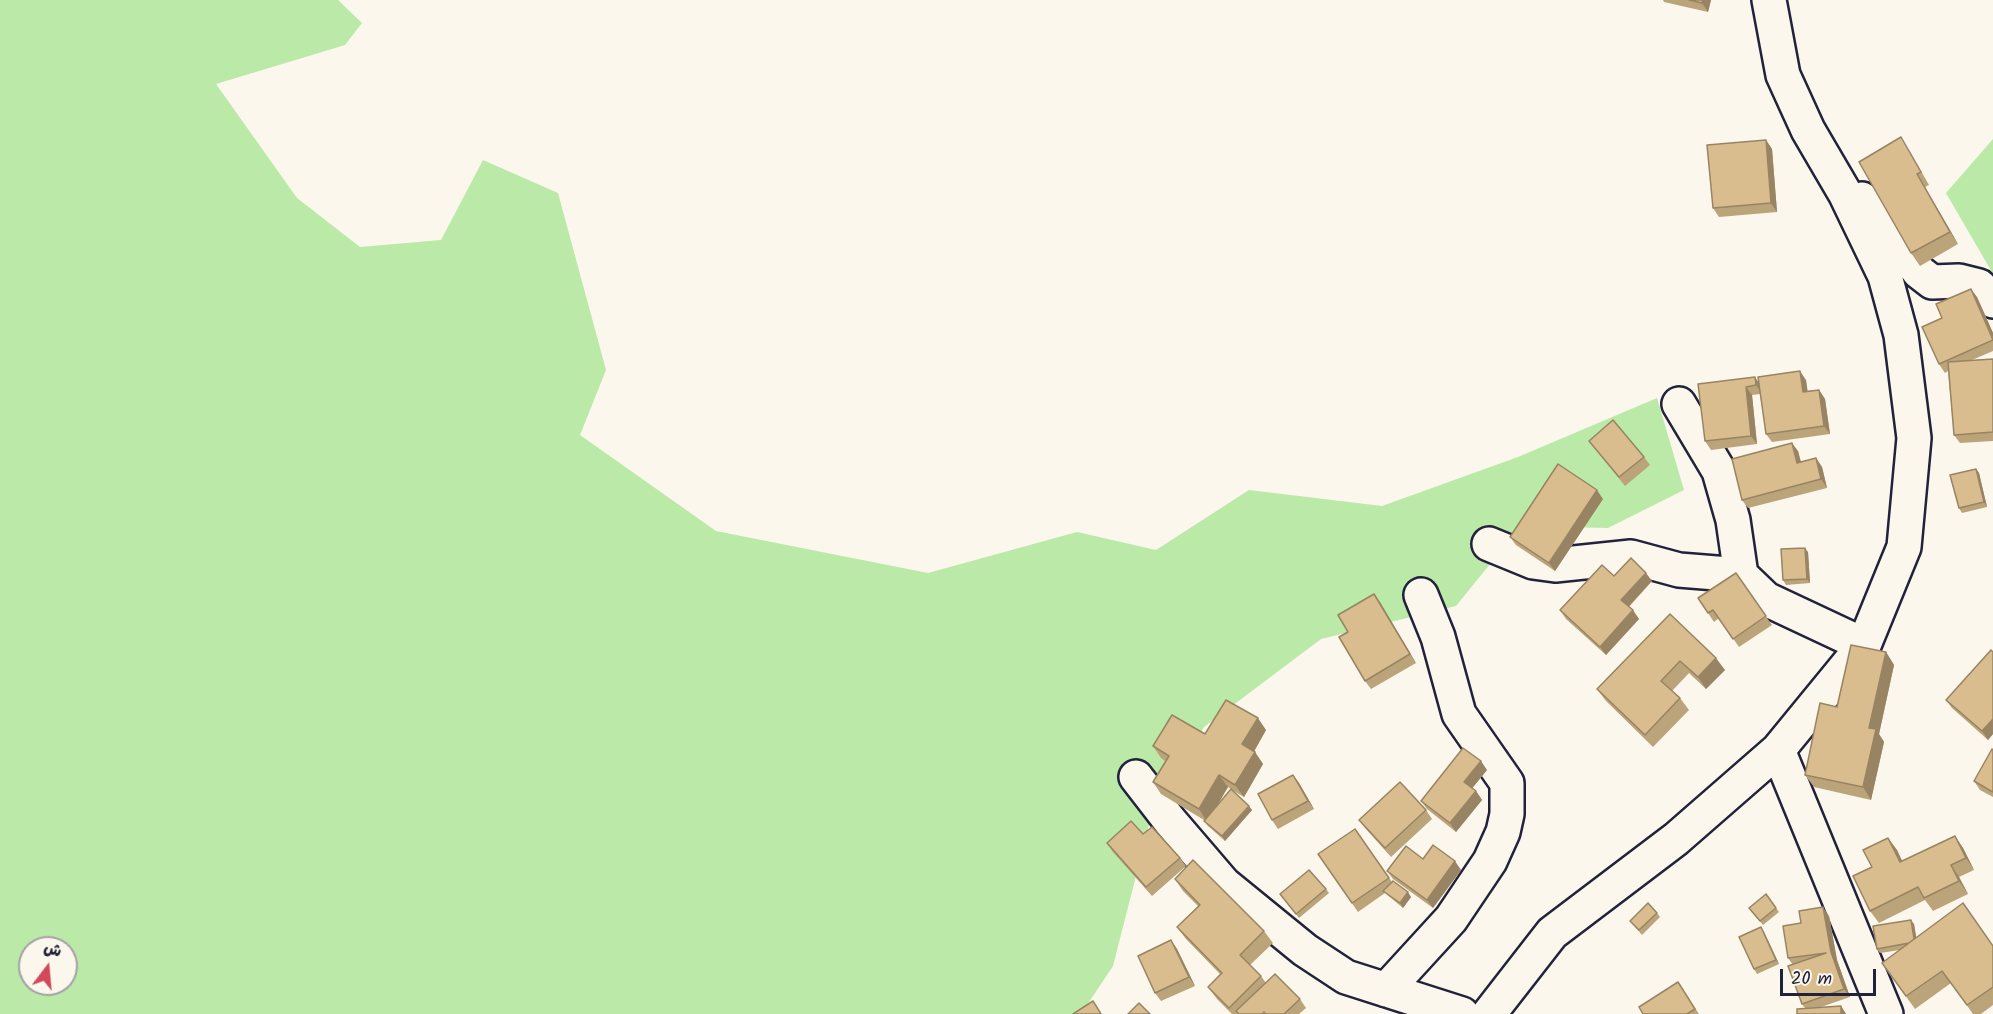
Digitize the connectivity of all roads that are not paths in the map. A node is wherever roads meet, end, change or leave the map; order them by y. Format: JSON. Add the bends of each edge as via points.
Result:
{"nodes":[{"id":1,"x":1769,"y":0,"type":"edge"},
{"id":2,"x":1846,"y":195,"type":"junction"},
{"id":3,"x":1993,"y":301,"type":"edge"},
{"id":4,"x":1679,"y":404,"type":"dead end"},
{"id":5,"x":1489,"y":544,"type":"dead end"},
{"id":6,"x":1741,"y":575,"type":"junction"},
{"id":7,"x":1421,"y":596,"type":"dead end"},
{"id":8,"x":1864,"y":645,"type":"junction"},
{"id":9,"x":1778,"y":750,"type":"junction"},
{"id":10,"x":1136,"y":777,"type":"dead end"},
{"id":11,"x":1386,"y":990,"type":"junction"},
{"id":12,"x":1462,"y":1014,"type":"edge"},
{"id":13,"x":1489,"y":1014,"type":"edge"},
{"id":14,"x":1886,"y":1014,"type":"edge"}],
"edges":[{"from":1,"to":2,"type":"street","via":[[1783,75],[1808,130]]},
{"from":2,"to":3,"type":"street","via":[[1859,197],[1873,209],[1919,273],[1932,282],[1959,281],[1979,286]]},
{"from":2,"to":8,"type":"street","via":[[1885,276],[1901,336],[1914,438],[1904,547]]},
{"from":4,"to":6,"type":"street","via":[[1719,471],[1733,520]]},
{"from":5,"to":6,"type":"street","via":[[1533,562],[1555,565],[1632,557],[1679,570]]},
{"from":6,"to":8,"type":"street","via":[[1766,599]]},
{"from":7,"to":11,"type":"street","via":[[1438,637],[1459,714],[1507,783],[1507,814],[1490,861],[1451,919]]},
{"from":8,"to":9,"type":"street"},
{"from":9,"to":13,"type":"street","via":[[1676,839],[1552,933]]},
{"from":9,"to":14,"type":"street"},
{"from":10,"to":11,"type":"street","via":[[1224,884],[1305,950],[1346,977]]},
{"from":11,"to":12,"type":"street"}]}
